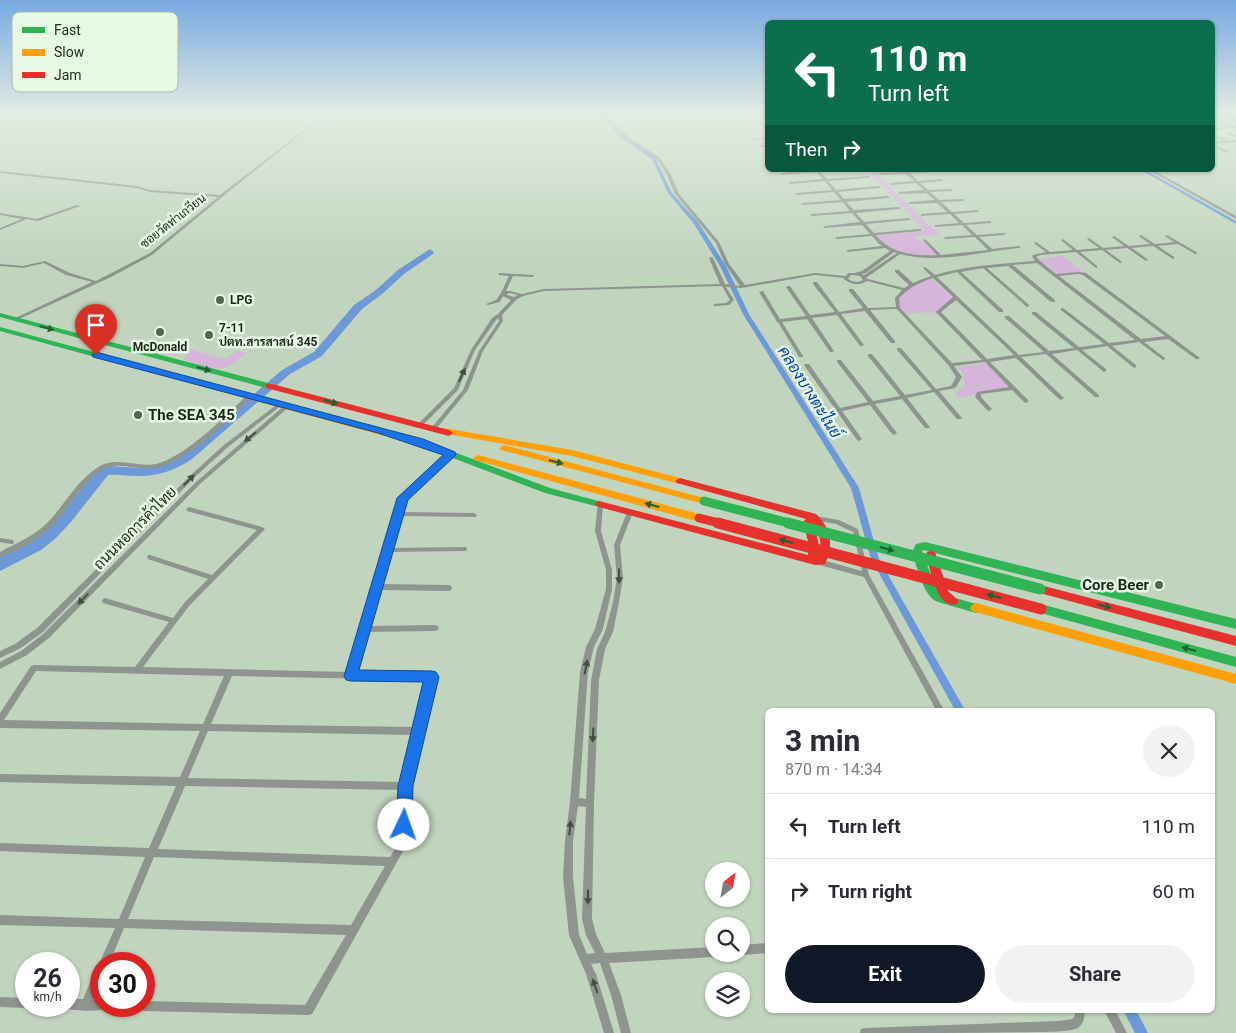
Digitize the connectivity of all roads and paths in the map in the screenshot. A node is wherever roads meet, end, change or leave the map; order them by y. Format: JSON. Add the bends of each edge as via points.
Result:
{"nodes":[{"id":1,"x":265,"y":161,"type":"edge"},
{"id":2,"x":660,"y":161,"type":"edge"},
{"id":3,"x":0,"y":172,"type":"edge"},
{"id":4,"x":800,"y":172,"type":"edge"},
{"id":5,"x":818,"y":172,"type":"edge"},
{"id":6,"x":897,"y":172,"type":"edge"},
{"id":7,"x":906,"y":172,"type":"edge"},
{"id":8,"x":1155,"y":172,"type":"edge"},
{"id":9,"x":782,"y":174,"type":"dead end"},
{"id":10,"x":880,"y":174,"type":"dead end"},
{"id":11,"x":868,"y":178,"type":"dead end"},
{"id":12,"x":824,"y":180,"type":"junction"},
{"id":13,"x":941,"y":180,"type":"dead end"},
{"id":14,"x":917,"y":182,"type":"junction"},
{"id":15,"x":790,"y":183,"type":"dead end"},
{"id":16,"x":891,"y":184,"type":"dead end"},
{"id":17,"x":878,"y":187,"type":"dead end"},
{"id":18,"x":833,"y":190,"type":"junction"},
{"id":19,"x":951,"y":190,"type":"dead end"},
{"id":20,"x":927,"y":191,"type":"junction"},
{"id":21,"x":900,"y":193,"type":"dead end"},
{"id":22,"x":798,"y":194,"type":"dead end"},
{"id":23,"x":220,"y":196,"type":"junction"},
{"id":24,"x":888,"y":197,"type":"dead end"},
{"id":25,"x":842,"y":200,"type":"junction"},
{"id":26,"x":964,"y":200,"type":"dead end"},
{"id":27,"x":938,"y":202,"type":"junction"},
{"id":28,"x":803,"y":204,"type":"dead end"},
{"id":29,"x":910,"y":204,"type":"dead end"},
{"id":30,"x":78,"y":206,"type":"dead end"},
{"id":31,"x":898,"y":208,"type":"dead end"},
{"id":32,"x":852,"y":211,"type":"junction"},
{"id":33,"x":977,"y":211,"type":"dead end"},
{"id":34,"x":950,"y":213,"type":"junction"},
{"id":35,"x":0,"y":214,"type":"edge"},
{"id":36,"x":812,"y":215,"type":"dead end"},
{"id":37,"x":922,"y":215,"type":"dead end"},
{"id":38,"x":1236,"y":218,"type":"edge"},
{"id":39,"x":26,"y":219,"type":"junction"},
{"id":40,"x":909,"y":219,"type":"dead end"},
{"id":41,"x":862,"y":222,"type":"junction"},
{"id":42,"x":990,"y":222,"type":"dead end"},
{"id":43,"x":962,"y":224,"type":"junction"},
{"id":44,"x":936,"y":226,"type":"dead end"},
{"id":45,"x":825,"y":227,"type":"dead end"},
{"id":46,"x":2,"y":228,"type":"edge"},
{"id":47,"x":920,"y":230,"type":"dead end"},
{"id":48,"x":872,"y":234,"type":"junction"},
{"id":49,"x":1004,"y":234,"type":"dead end"},
{"id":50,"x":975,"y":236,"type":"junction"},
{"id":51,"x":1141,"y":236,"type":"dead end"},
{"id":52,"x":1166,"y":236,"type":"dead end"},
{"id":53,"x":1114,"y":237,"type":"dead end"},
{"id":54,"x":837,"y":238,"type":"dead end"},
{"id":55,"x":946,"y":238,"type":"dead end"},
{"id":56,"x":1089,"y":239,"type":"dead end"},
{"id":57,"x":925,"y":240,"type":"dead end"},
{"id":58,"x":1063,"y":240,"type":"dead end"},
{"id":59,"x":1178,"y":242,"type":"junction"},
{"id":60,"x":1036,"y":243,"type":"dead end"},
{"id":61,"x":1152,"y":244,"type":"junction"},
{"id":62,"x":1127,"y":246,"type":"junction"},
{"id":63,"x":884,"y":247,"type":"junction"},
{"id":64,"x":1019,"y":247,"type":"dead end"},
{"id":65,"x":1102,"y":248,"type":"junction"},
{"id":66,"x":991,"y":250,"type":"junction"},
{"id":67,"x":1076,"y":250,"type":"junction"},
{"id":68,"x":848,"y":251,"type":"dead end"},
{"id":69,"x":892,"y":252,"type":"junction"},
{"id":70,"x":1049,"y":253,"type":"junction"},
{"id":71,"x":1196,"y":253,"type":"dead end"},
{"id":72,"x":898,"y":254,"type":"junction"},
{"id":73,"x":940,"y":256,"type":"junction"},
{"id":74,"x":711,"y":258,"type":"dead end"},
{"id":75,"x":1173,"y":258,"type":"dead end"},
{"id":76,"x":1146,"y":260,"type":"dead end"},
{"id":77,"x":1038,"y":262,"type":"junction"},
{"id":78,"x":1120,"y":262,"type":"dead end"},
{"id":79,"x":1,"y":265,"type":"dead end"},
{"id":80,"x":1010,"y":265,"type":"junction"},
{"id":81,"x":1096,"y":267,"type":"dead end"},
{"id":82,"x":870,"y":268,"type":"junction"},
{"id":83,"x":925,"y":268,"type":"dead end"},
{"id":84,"x":984,"y":268,"type":"junction"},
{"id":85,"x":876,"y":270,"type":"junction"},
{"id":86,"x":897,"y":271,"type":"dead end"},
{"id":87,"x":958,"y":271,"type":"junction"},
{"id":88,"x":501,"y":274,"type":"dead end"},
{"id":89,"x":857,"y":274,"type":"junction"},
{"id":90,"x":512,"y":275,"type":"junction"},
{"id":91,"x":1056,"y":275,"type":"junction"},
{"id":92,"x":532,"y":276,"type":"dead end"},
{"id":93,"x":846,"y":277,"type":"junction"},
{"id":94,"x":934,"y":277,"type":"junction"},
{"id":95,"x":865,"y":280,"type":"junction"},
{"id":96,"x":96,"y":282,"type":"junction"},
{"id":97,"x":815,"y":283,"type":"dead end"},
{"id":98,"x":911,"y":284,"type":"junction"},
{"id":99,"x":725,"y":285,"type":"junction"},
{"id":100,"x":741,"y":286,"type":"junction"},
{"id":101,"x":788,"y":287,"type":"dead end"},
{"id":102,"x":516,"y":290,"type":"dead end"},
{"id":103,"x":851,"y":290,"type":"dead end"},
{"id":104,"x":902,"y":290,"type":"junction"},
{"id":105,"x":504,"y":292,"type":"junction"},
{"id":106,"x":761,"y":292,"type":"dead end"},
{"id":107,"x":520,"y":295,"type":"junction"},
{"id":108,"x":956,"y":296,"type":"junction"},
{"id":109,"x":514,"y":299,"type":"junction"},
{"id":110,"x":1054,"y":301,"type":"dead end"},
{"id":111,"x":488,"y":304,"type":"dead end"},
{"id":112,"x":716,"y":305,"type":"dead end"},
{"id":113,"x":1027,"y":306,"type":"dead end"},
{"id":114,"x":898,"y":308,"type":"junction"},
{"id":115,"x":1063,"y":309,"type":"dead end"},
{"id":116,"x":867,"y":310,"type":"junction"},
{"id":117,"x":1001,"y":311,"type":"dead end"},
{"id":118,"x":838,"y":313,"type":"junction"},
{"id":119,"x":1034,"y":313,"type":"dead end"},
{"id":120,"x":0,"y":315,"type":"edge"},
{"id":121,"x":500,"y":315,"type":"junction"},
{"id":122,"x":809,"y":317,"type":"junction"},
{"id":123,"x":1007,"y":317,"type":"dead end"},
{"id":124,"x":15,"y":320,"type":"junction"},
{"id":125,"x":778,"y":321,"type":"junction"},
{"id":126,"x":0,"y":329,"type":"edge"},
{"id":127,"x":1169,"y":337,"type":"junction"},
{"id":128,"x":1138,"y":341,"type":"junction"},
{"id":129,"x":893,"y":342,"type":"dead end"},
{"id":130,"x":862,"y":345,"type":"dead end"},
{"id":131,"x":1109,"y":345,"type":"junction"},
{"id":132,"x":1078,"y":348,"type":"junction"},
{"id":133,"x":899,"y":349,"type":"dead end"},
{"id":134,"x":474,"y":350,"type":"junction"},
{"id":135,"x":481,"y":351,"type":"junction"},
{"id":136,"x":832,"y":351,"type":"dead end"},
{"id":137,"x":1048,"y":353,"type":"junction"},
{"id":138,"x":870,"y":355,"type":"dead end"},
{"id":139,"x":801,"y":356,"type":"dead end"},
{"id":140,"x":1018,"y":356,"type":"junction"},
{"id":141,"x":1198,"y":358,"type":"dead end"},
{"id":142,"x":1163,"y":359,"type":"dead end"},
{"id":143,"x":986,"y":360,"type":"junction"},
{"id":144,"x":839,"y":361,"type":"dead end"},
{"id":145,"x":807,"y":365,"type":"dead end"},
{"id":146,"x":951,"y":365,"type":"junction"},
{"id":147,"x":1134,"y":366,"type":"dead end"},
{"id":148,"x":1104,"y":370,"type":"dead end"},
{"id":149,"x":1014,"y":388,"type":"junction"},
{"id":150,"x":456,"y":389,"type":"junction"},
{"id":151,"x":465,"y":390,"type":"junction"},
{"id":152,"x":935,"y":391,"type":"junction"},
{"id":153,"x":251,"y":396,"type":"junction"},
{"id":154,"x":1097,"y":396,"type":"dead end"},
{"id":155,"x":903,"y":397,"type":"junction"},
{"id":156,"x":1061,"y":398,"type":"dead end"},
{"id":157,"x":1026,"y":401,"type":"dead end"},
{"id":158,"x":871,"y":403,"type":"junction"},
{"id":159,"x":284,"y":405,"type":"junction"},
{"id":160,"x":989,"y":408,"type":"dead end"},
{"id":161,"x":838,"y":410,"type":"junction"},
{"id":162,"x":958,"y":418,"type":"dead end"},
{"id":163,"x":420,"y":425,"type":"junction"},
{"id":164,"x":928,"y":428,"type":"dead end"},
{"id":165,"x":439,"y":430,"type":"junction"},
{"id":166,"x":894,"y":433,"type":"dead end"},
{"id":167,"x":859,"y":439,"type":"dead end"},
{"id":168,"x":419,"y":442,"type":"junction"},
{"id":169,"x":451,"y":454,"type":"junction"},
{"id":170,"x":595,"y":460,"type":"junction"},
{"id":171,"x":588,"y":470,"type":"junction"},
{"id":172,"x":564,"y":482,"type":"junction"},
{"id":173,"x":556,"y":493,"type":"junction"},
{"id":174,"x":600,"y":504,"type":"junction"},
{"id":175,"x":189,"y":509,"type":"dead end"},
{"id":176,"x":630,"y":512,"type":"junction"},
{"id":177,"x":398,"y":514,"type":"junction"},
{"id":178,"x":802,"y":514,"type":"junction"},
{"id":179,"x":474,"y":515,"type":"dead end"},
{"id":180,"x":815,"y":518,"type":"junction"},
{"id":181,"x":0,"y":540,"type":"edge"},
{"id":182,"x":12,"y":542,"type":"dead end"},
{"id":183,"x":617,"y":545,"type":"junction"},
{"id":184,"x":603,"y":546,"type":"junction"},
{"id":185,"x":464,"y":549,"type":"dead end"},
{"id":186,"x":388,"y":550,"type":"junction"},
{"id":187,"x":948,"y":552,"type":"junction"},
{"id":188,"x":0,"y":555,"type":"edge"},
{"id":189,"x":150,"y":557,"type":"dead end"},
{"id":190,"x":798,"y":557,"type":"junction"},
{"id":191,"x":815,"y":561,"type":"junction"},
{"id":192,"x":866,"y":574,"type":"junction"},
{"id":193,"x":213,"y":578,"type":"junction"},
{"id":194,"x":377,"y":587,"type":"junction"},
{"id":195,"x":449,"y":588,"type":"dead end"},
{"id":196,"x":104,"y":601,"type":"dead end"},
{"id":197,"x":956,"y":603,"type":"junction"},
{"id":198,"x":1209,"y":618,"type":"junction"},
{"id":199,"x":174,"y":621,"type":"junction"},
{"id":200,"x":1236,"y":624,"type":"edge"},
{"id":201,"x":435,"y":628,"type":"dead end"},
{"id":202,"x":364,"y":629,"type":"junction"},
{"id":203,"x":1215,"y":635,"type":"junction"},
{"id":204,"x":1236,"y":641,"type":"edge"},
{"id":205,"x":590,"y":646,"type":"junction"},
{"id":206,"x":601,"y":649,"type":"junction"},
{"id":207,"x":0,"y":655,"type":"edge"},
{"id":208,"x":1236,"y":662,"type":"edge"},
{"id":209,"x":0,"y":666,"type":"edge"},
{"id":210,"x":136,"y":671,"type":"junction"},
{"id":211,"x":229,"y":673,"type":"junction"},
{"id":212,"x":351,"y":676,"type":"junction"},
{"id":213,"x":1236,"y":679,"type":"edge"},
{"id":214,"x":939,"y":708,"type":"edge"},
{"id":215,"x":0,"y":720,"type":"edge"},
{"id":216,"x":0,"y":724,"type":"edge"},
{"id":217,"x":205,"y":728,"type":"junction"},
{"id":218,"x":419,"y":731,"type":"junction"},
{"id":219,"x":0,"y":778,"type":"edge"},
{"id":220,"x":182,"y":782,"type":"junction"},
{"id":221,"x":406,"y":786,"type":"junction"},
{"id":222,"x":574,"y":802,"type":"junction"},
{"id":223,"x":590,"y":803,"type":"junction"},
{"id":224,"x":0,"y":847,"type":"edge"},
{"id":225,"x":152,"y":853,"type":"junction"},
{"id":226,"x":393,"y":862,"type":"junction"},
{"id":227,"x":0,"y":920,"type":"edge"},
{"id":228,"x":121,"y":923,"type":"junction"},
{"id":229,"x":354,"y":930,"type":"junction"},
{"id":230,"x":765,"y":948,"type":"edge"},
{"id":231,"x":750,"y":949,"type":"edge"},
{"id":232,"x":109,"y":952,"type":"edge"},
{"id":233,"x":705,"y":953,"type":"edge"},
{"id":234,"x":603,"y":959,"type":"junction"},
{"id":235,"x":584,"y":960,"type":"junction"},
{"id":236,"x":90,"y":996,"type":"edge"},
{"id":237,"x":0,"y":1002,"type":"edge"},
{"id":238,"x":15,"y":1003,"type":"edge"},
{"id":239,"x":80,"y":1005,"type":"edge"},
{"id":240,"x":86,"y":1005,"type":"junction"},
{"id":241,"x":90,"y":1005,"type":"edge"},
{"id":242,"x":155,"y":1006,"type":"edge"},
{"id":243,"x":1079,"y":1013,"type":"edge"},
{"id":244,"x":1111,"y":1013,"type":"edge"},
{"id":245,"x":609,"y":1033,"type":"edge"},
{"id":246,"x":626,"y":1033,"type":"edge"},
{"id":247,"x":865,"y":1033,"type":"edge"},
{"id":248,"x":1122,"y":1033,"type":"edge"}],
"edges":[{"from":1,"to":23,"type":"street","name":"ซอยวัดท่าเกวียน"},
{"from":2,"to":100,"type":"street","via":[[677,194],[718,243]]},
{"from":3,"to":23,"type":"street","via":[[150,191]]},
{"from":4,"to":9,"type":"street"},
{"from":5,"to":12,"type":"street"},
{"from":6,"to":10,"type":"street"},
{"from":7,"to":14,"type":"street"},
{"from":8,"to":38,"type":"street"},
{"from":11,"to":12,"type":"street"},
{"from":12,"to":15,"type":"street"},
{"from":12,"to":18,"type":"street"},
{"from":13,"to":14,"type":"street"},
{"from":14,"to":16,"type":"street"},
{"from":14,"to":20,"type":"street"},
{"from":17,"to":18,"type":"street"},
{"from":18,"to":22,"type":"street"},
{"from":18,"to":25,"type":"street"},
{"from":19,"to":20,"type":"street"},
{"from":20,"to":21,"type":"street"},
{"from":20,"to":27,"type":"street"},
{"from":23,"to":96,"type":"street","name":"ซอยวัดท่าเกวียน","via":[[155,251]]},
{"from":24,"to":25,"type":"street"},
{"from":25,"to":28,"type":"street"},
{"from":25,"to":32,"type":"street"},
{"from":26,"to":27,"type":"street"},
{"from":27,"to":29,"type":"street"},
{"from":27,"to":34,"type":"street"},
{"from":30,"to":39,"type":"street","via":[[41,219]]},
{"from":31,"to":32,"type":"street"},
{"from":32,"to":36,"type":"street"},
{"from":32,"to":41,"type":"street"},
{"from":33,"to":34,"type":"street"},
{"from":34,"to":37,"type":"street"},
{"from":34,"to":43,"type":"street"},
{"from":35,"to":39,"type":"street"},
{"from":39,"to":46,"type":"street"},
{"from":40,"to":41,"type":"street"},
{"from":41,"to":45,"type":"street"},
{"from":41,"to":48,"type":"street"},
{"from":42,"to":43,"type":"street"},
{"from":43,"to":44,"type":"street"},
{"from":43,"to":50,"type":"street"},
{"from":47,"to":48,"type":"street"},
{"from":48,"to":54,"type":"street"},
{"from":48,"to":63,"type":"street"},
{"from":49,"to":50,"type":"street"},
{"from":50,"to":55,"type":"street"},
{"from":50,"to":66,"type":"street"},
{"from":51,"to":61,"type":"street"},
{"from":52,"to":59,"type":"street"},
{"from":53,"to":62,"type":"street"},
{"from":56,"to":65,"type":"street"},
{"from":57,"to":73,"type":"street"},
{"from":58,"to":67,"type":"street"},
{"from":59,"to":61,"type":"street"},
{"from":59,"to":71,"type":"street"},
{"from":60,"to":70,"type":"street"},
{"from":61,"to":62,"type":"street"},
{"from":61,"to":75,"type":"street"},
{"from":62,"to":65,"type":"street"},
{"from":62,"to":76,"type":"street"},
{"from":63,"to":68,"type":"street"},
{"from":63,"to":69,"type":"street"},
{"from":64,"to":66,"type":"street"},
{"from":65,"to":67,"type":"street"},
{"from":65,"to":78,"type":"street"},
{"from":66,"to":73,"type":"street"},
{"from":67,"to":70,"type":"street"},
{"from":67,"to":81,"type":"street"},
{"from":69,"to":72,"type":"street"},
{"from":69,"to":82,"type":"street"},
{"from":70,"to":77,"type":"street","via":[[1036,255],[1034,258]]},
{"from":72,"to":73,"type":"street"},
{"from":72,"to":85,"type":"street"},
{"from":74,"to":99,"type":"street"},
{"from":77,"to":80,"type":"street"},
{"from":77,"to":91,"type":"street"},
{"from":79,"to":96,"type":"street","via":[[23,267],[45,262],[68,274]]},
{"from":80,"to":84,"type":"street"},
{"from":80,"to":110,"type":"street"},
{"from":82,"to":85,"type":"street"},
{"from":82,"to":89,"type":"street"},
{"from":83,"to":94,"type":"street"},
{"from":84,"to":87,"type":"street"},
{"from":84,"to":113,"type":"street"},
{"from":85,"to":95,"type":"street"},
{"from":86,"to":98,"type":"street"},
{"from":87,"to":94,"type":"street"},
{"from":87,"to":117,"type":"street"},
{"from":88,"to":90,"type":"street"},
{"from":89,"to":93,"type":"street"},
{"from":89,"to":95,"type":"street"},
{"from":90,"to":92,"type":"street"},
{"from":90,"to":105,"type":"street"},
{"from":91,"to":127,"type":"street","via":[[1084,274]]},
{"from":91,"to":128,"type":"street"},
{"from":93,"to":95,"type":"street","via":[[855,283]]},
{"from":93,"to":100,"type":"street","via":[[815,274]]},
{"from":94,"to":98,"type":"street"},
{"from":94,"to":108,"type":"street"},
{"from":95,"to":104,"type":"street"},
{"from":96,"to":124,"type":"street","name":"ซอยวัดท่าเกวียน"},
{"from":97,"to":118,"type":"street"},
{"from":98,"to":104,"type":"street"},
{"from":99,"to":100,"type":"street"},
{"from":99,"to":107,"type":"street","via":[[544,290]]},
{"from":99,"to":112,"type":"street","via":[[732,302]]},
{"from":101,"to":122,"type":"street"},
{"from":102,"to":105,"type":"street"},
{"from":103,"to":116,"type":"street"},
{"from":104,"to":114,"type":"street","via":[[897,298]]},
{"from":105,"to":107,"type":"street"},
{"from":105,"to":109,"type":"street","via":[[505,296]]},
{"from":105,"to":111,"type":"street","via":[[498,301]]},
{"from":106,"to":125,"type":"street"},
{"from":107,"to":109,"type":"street"},
{"from":108,"to":140,"type":"street"},
{"from":108,"to":143,"type":"street","via":[[938,312]]},
{"from":109,"to":121,"type":"street"},
{"from":114,"to":116,"type":"street"},
{"from":114,"to":146,"type":"street"},
{"from":115,"to":131,"type":"street"},
{"from":116,"to":118,"type":"street"},
{"from":116,"to":129,"type":"street"},
{"from":118,"to":122,"type":"street"},
{"from":118,"to":130,"type":"street"},
{"from":119,"to":132,"type":"street"},
{"from":120,"to":124,"type":"main road"},
{"from":121,"to":134,"type":"street"},
{"from":121,"to":135,"type":"street","via":[[501,320]]},
{"from":122,"to":125,"type":"street"},
{"from":122,"to":136,"type":"street"},
{"from":123,"to":137,"type":"street"},
{"from":124,"to":163,"type":"main road","one_way":true},
{"from":125,"to":139,"type":"street"},
{"from":126,"to":153,"type":"main road"},
{"from":127,"to":128,"type":"street"},
{"from":127,"to":141,"type":"street"},
{"from":128,"to":131,"type":"street"},
{"from":128,"to":142,"type":"street"},
{"from":131,"to":132,"type":"street"},
{"from":131,"to":147,"type":"street"},
{"from":132,"to":137,"type":"street"},
{"from":132,"to":148,"type":"street"},
{"from":133,"to":152,"type":"street"},
{"from":134,"to":135,"type":"street"},
{"from":150,"to":134,"type":"street","one_way":true},
{"from":135,"to":151,"type":"street"},
{"from":137,"to":140,"type":"street"},
{"from":137,"to":154,"type":"street"},
{"from":138,"to":155,"type":"street"},
{"from":140,"to":143,"type":"street"},
{"from":140,"to":156,"type":"street"},
{"from":143,"to":146,"type":"street"},
{"from":143,"to":149,"type":"street"},
{"from":144,"to":158,"type":"street"},
{"from":145,"to":161,"type":"street"},
{"from":146,"to":152,"type":"street","via":[[959,377],[957,382],[953,387]]},
{"from":149,"to":157,"type":"street"},
{"from":149,"to":160,"type":"street","via":[[979,393],[978,397]]},
{"from":150,"to":151,"type":"street"},
{"from":150,"to":163,"type":"street"},
{"from":151,"to":165,"type":"street"},
{"from":152,"to":155,"type":"street"},
{"from":152,"to":162,"type":"street"},
{"from":153,"to":159,"type":"main road"},
{"from":153,"to":188,"type":"street","via":[[186,451],[169,460],[156,466],[113,464],[98,469],[36,538]]},
{"from":155,"to":158,"type":"street"},
{"from":155,"to":164,"type":"street"},
{"from":158,"to":161,"type":"street"},
{"from":158,"to":166,"type":"street"},
{"from":159,"to":168,"type":"main road"},
{"from":207,"to":159,"type":"street","name":"ถนนหอการค้าไทย","one_way":true,"via":[[40,630],[195,474],[226,446]]},
{"from":159,"to":209,"type":"street","name":"ถนนหอการค้าไทย","one_way":true,"via":[[198,483],[46,636]]},
{"from":161,"to":167,"type":"street"},
{"from":163,"to":165,"type":"main road"},
{"from":165,"to":170,"type":"main road"},
{"from":165,"to":171,"type":"main road","one_way":true},
{"from":168,"to":169,"type":"main road"},
{"from":168,"to":172,"type":"main road"},
{"from":169,"to":173,"type":"main road"},
{"from":169,"to":177,"type":"street","via":[[403,498]]},
{"from":170,"to":171,"type":"main road","via":[[575,460],[575,464]]},
{"from":170,"to":178,"type":"main road"},
{"from":171,"to":203,"type":"main road","one_way":true,"bridge":true},
{"from":172,"to":173,"type":"main road","via":[[552,485]]},
{"from":208,"to":172,"type":"main road","one_way":true,"bridge":true},
{"from":173,"to":174,"type":"main road"},
{"from":174,"to":176,"type":"main road"},
{"from":174,"to":184,"type":"street","via":[[598,531]]},
{"from":175,"to":193,"type":"street","via":[[262,529]]},
{"from":176,"to":183,"type":"street"},
{"from":176,"to":190,"type":"main road"},
{"from":177,"to":179,"type":"street"},
{"from":177,"to":186,"type":"street"},
{"from":178,"to":180,"type":"main road"},
{"from":178,"to":190,"type":"main road","via":[[808,521],[814,545],[813,555]]},
{"from":180,"to":191,"type":"main road","via":[[826,549],[824,559]]},
{"from":180,"to":192,"type":"street","via":[[837,522],[856,531]]},
{"from":181,"to":182,"type":"street"},
{"from":183,"to":184,"type":"street"},
{"from":183,"to":206,"type":"street","one_way":true,"via":[[620,578],[610,632]]},
{"from":184,"to":205,"type":"street","via":[[609,570],[609,589],[599,629]]},
{"from":185,"to":186,"type":"street"},
{"from":186,"to":194,"type":"street"},
{"from":187,"to":197,"type":"main road","via":[[935,552],[931,556],[943,593]]},
{"from":187,"to":197,"type":"main road","via":[[925,546],[917,552],[932,593]]},
{"from":187,"to":198,"type":"main road"},
{"from":189,"to":193,"type":"street"},
{"from":190,"to":191,"type":"main road"},
{"from":191,"to":192,"type":"street"},
{"from":192,"to":214,"type":"street"},
{"from":193,"to":199,"type":"street"},
{"from":194,"to":195,"type":"street"},
{"from":194,"to":202,"type":"street"},
{"from":196,"to":199,"type":"street"},
{"from":197,"to":213,"type":"main road"},
{"from":198,"to":200,"type":"main road"},
{"from":198,"to":203,"type":"main road","via":[[1231,626],[1235,634],[1231,638]]},
{"from":199,"to":210,"type":"street"},
{"from":201,"to":202,"type":"street"},
{"from":202,"to":212,"type":"street"},
{"from":203,"to":204,"type":"main road"},
{"from":205,"to":206,"type":"street"},
{"from":222,"to":205,"type":"street","one_way":true,"via":[[584,672]]},
{"from":206,"to":223,"type":"street","one_way":true,"via":[[595,680]]},
{"from":210,"to":211,"type":"street"},
{"from":210,"to":215,"type":"street","via":[[34,668]]},
{"from":211,"to":212,"type":"street"},
{"from":211,"to":217,"type":"street"},
{"from":212,"to":218,"type":"street","via":[[432,677]]},
{"from":216,"to":217,"type":"street"},
{"from":217,"to":218,"type":"street"},
{"from":217,"to":220,"type":"street"},
{"from":218,"to":221,"type":"street"},
{"from":219,"to":220,"type":"street"},
{"from":220,"to":221,"type":"street"},
{"from":220,"to":225,"type":"street"},
{"from":221,"to":226,"type":"street","via":[[403,844]]},
{"from":222,"to":223,"type":"street"},
{"from":235,"to":222,"type":"street","one_way":true,"via":[[571,923],[569,841]]},
{"from":223,"to":234,"type":"street","one_way":true,"via":[[588,919],[589,931]]},
{"from":224,"to":225,"type":"street"},
{"from":225,"to":226,"type":"street"},
{"from":225,"to":228,"type":"street"},
{"from":226,"to":229,"type":"street"},
{"from":227,"to":228,"type":"street"},
{"from":228,"to":229,"type":"street"},
{"from":228,"to":232,"type":"street"},
{"from":229,"to":242,"type":"street","via":[[308,1010]]},
{"from":230,"to":231,"type":"street"},
{"from":233,"to":234,"type":"street"},
{"from":234,"to":235,"type":"street"},
{"from":234,"to":246,"type":"street"},
{"from":245,"to":235,"type":"street","one_way":true},
{"from":236,"to":240,"type":"street"},
{"from":237,"to":238,"type":"street"},
{"from":239,"to":240,"type":"street"},
{"from":240,"to":241,"type":"street"},
{"from":243,"to":247,"type":"street","via":[[1076,1024],[1067,1025]]},
{"from":244,"to":248,"type":"street"}]}
